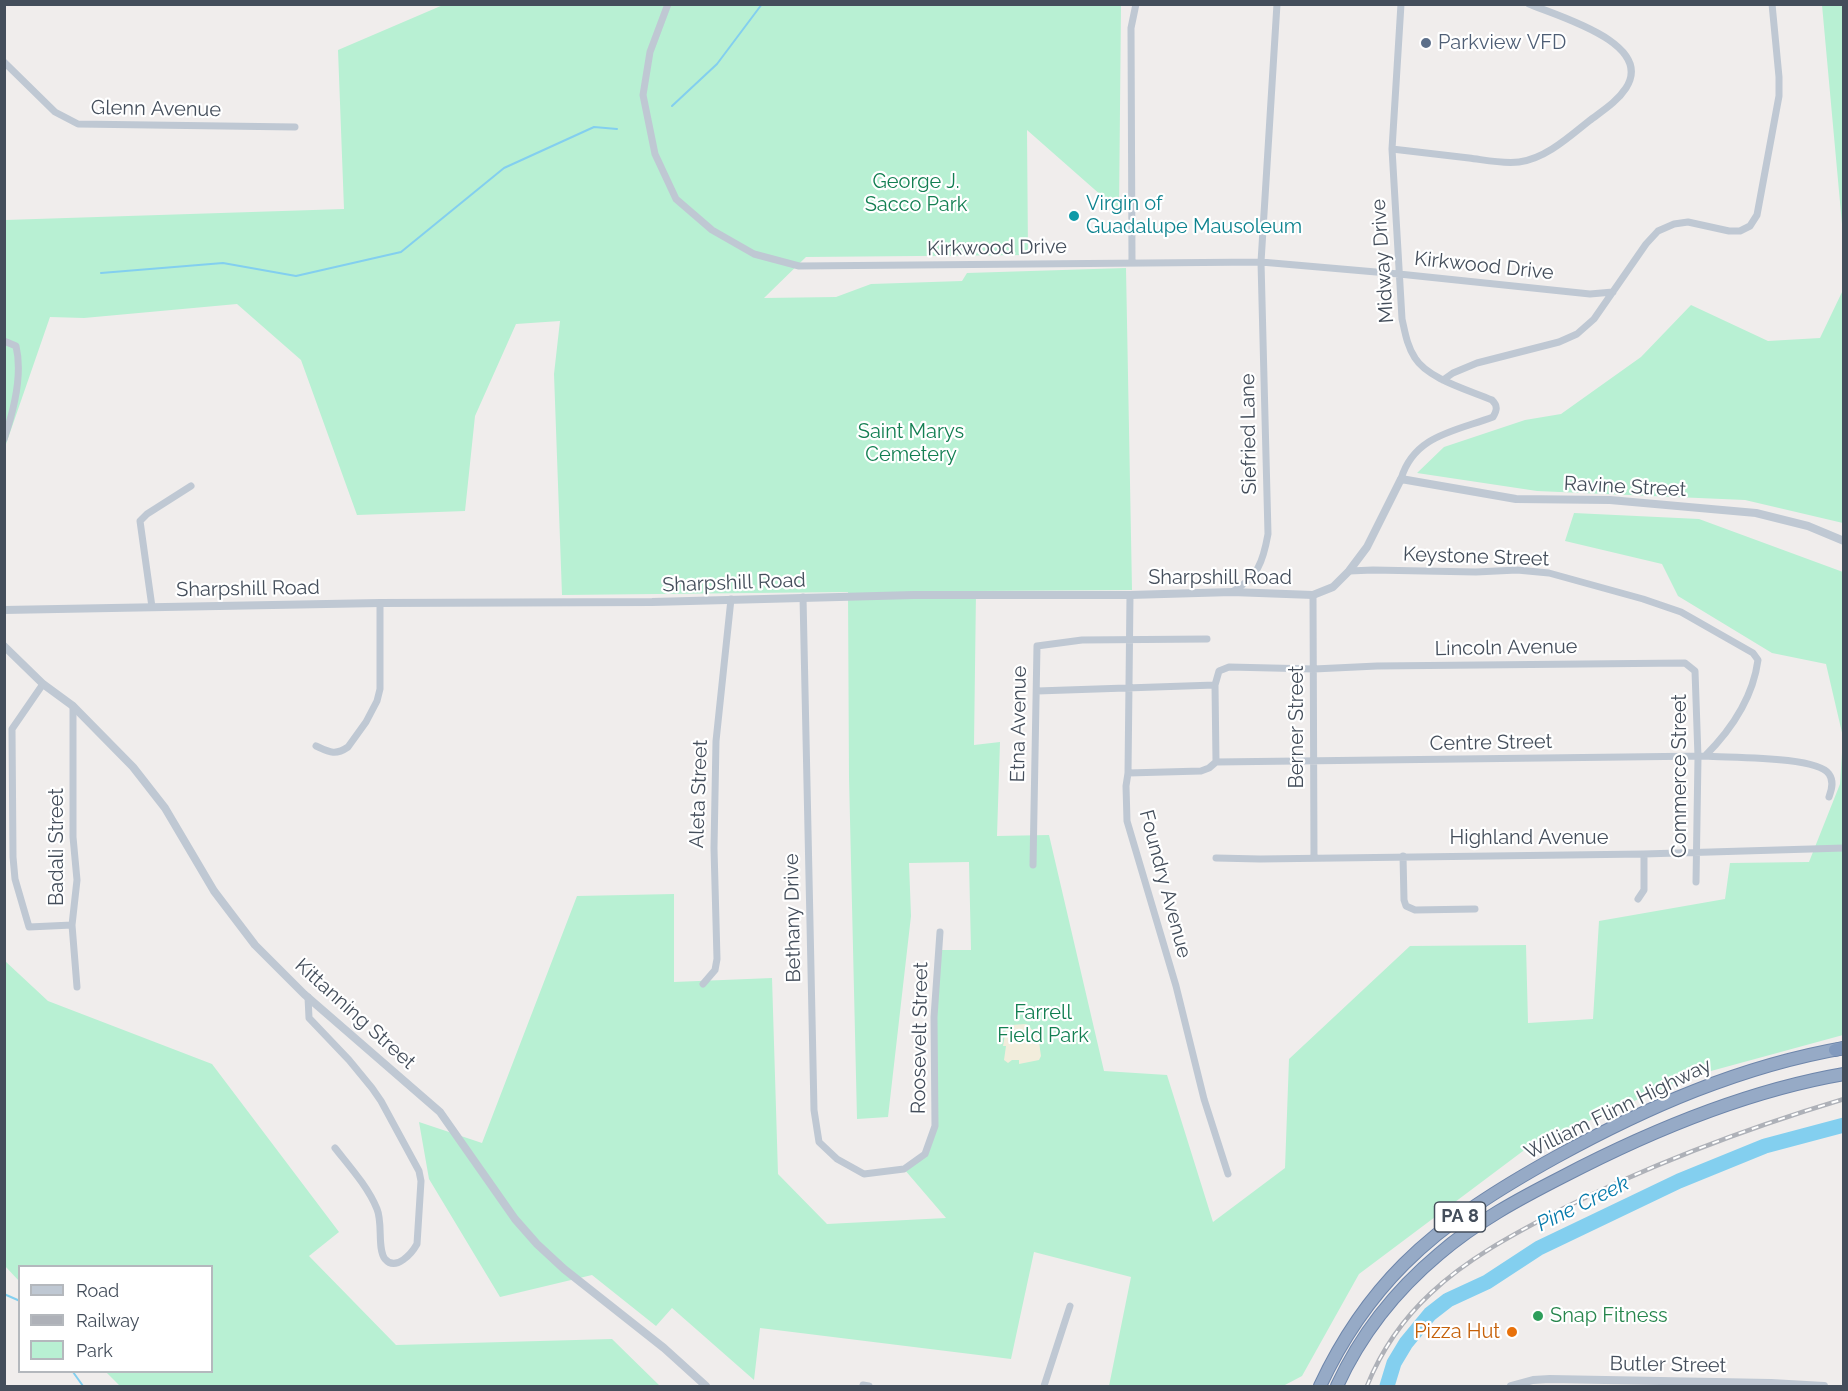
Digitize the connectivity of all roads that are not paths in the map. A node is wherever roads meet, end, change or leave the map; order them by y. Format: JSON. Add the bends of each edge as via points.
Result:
{"nodes":[{"id":1,"x":668,"y":4,"type":"edge"},
{"id":2,"x":1136,"y":4,"type":"edge"},
{"id":3,"x":1277,"y":4,"type":"edge"},
{"id":4,"x":1401,"y":4,"type":"edge"},
{"id":5,"x":1529,"y":4,"type":"edge"},
{"id":6,"x":1772,"y":4,"type":"edge"},
{"id":7,"x":4,"y":62,"type":"edge"},
{"id":8,"x":295,"y":127,"type":"dead end"},
{"id":9,"x":1392,"y":149,"type":"junction"},
{"id":10,"x":1261,"y":262,"type":"junction"},
{"id":11,"x":1132,"y":263,"type":"junction"},
{"id":12,"x":1399,"y":274,"type":"junction"},
{"id":13,"x":1612,"y":292,"type":"junction"},
{"id":14,"x":4,"y":341,"type":"edge"},
{"id":15,"x":1443,"y":380,"type":"junction"},
{"id":16,"x":4,"y":439,"type":"edge"},
{"id":17,"x":1401,"y":479,"type":"junction"},
{"id":18,"x":191,"y":486,"type":"dead end"},
{"id":19,"x":1844,"y":541,"type":"edge"},
{"id":20,"x":1349,"y":571,"type":"junction"},
{"id":21,"x":1232,"y":592,"type":"junction"},
{"id":22,"x":1130,"y":595,"type":"junction"},
{"id":23,"x":1313,"y":595,"type":"junction"},
{"id":24,"x":803,"y":597,"type":"junction"},
{"id":25,"x":731,"y":600,"type":"junction"},
{"id":26,"x":380,"y":603,"type":"junction"},
{"id":27,"x":152,"y":607,"type":"junction"},
{"id":28,"x":4,"y":610,"type":"edge"},
{"id":29,"x":1206,"y":639,"type":"dead end"},
{"id":30,"x":1130,"y":640,"type":"junction"},
{"id":31,"x":4,"y":646,"type":"edge"},
{"id":32,"x":1314,"y":669,"type":"junction"},
{"id":33,"x":1695,"y":671,"type":"joint"},
{"id":34,"x":43,"y":684,"type":"junction"},
{"id":35,"x":1215,"y":685,"type":"junction"},
{"id":36,"x":1130,"y":687,"type":"junction"},
{"id":37,"x":1037,"y":691,"type":"junction"},
{"id":38,"x":73,"y":706,"type":"junction"},
{"id":39,"x":316,"y":746,"type":"dead end"},
{"id":40,"x":1701,"y":756,"type":"junction"},
{"id":41,"x":1313,"y":761,"type":"junction"},
{"id":42,"x":1216,"y":762,"type":"junction"},
{"id":43,"x":1128,"y":773,"type":"junction"},
{"id":44,"x":1829,"y":796,"type":"dead end"},
{"id":45,"x":1844,"y":848,"type":"edge"},
{"id":46,"x":1697,"y":852,"type":"junction"},
{"id":47,"x":1644,"y":854,"type":"junction"},
{"id":48,"x":1403,"y":856,"type":"junction"},
{"id":49,"x":1216,"y":858,"type":"dead end"},
{"id":50,"x":1314,"y":858,"type":"junction"},
{"id":51,"x":1033,"y":865,"type":"dead end"},
{"id":52,"x":1696,"y":882,"type":"dead end"},
{"id":53,"x":1638,"y":899,"type":"dead end"},
{"id":54,"x":1475,"y":909,"type":"dead end"},
{"id":55,"x":72,"y":924,"type":"junction"},
{"id":56,"x":940,"y":932,"type":"dead end"},
{"id":57,"x":703,"y":984,"type":"dead end"},
{"id":58,"x":77,"y":987,"type":"dead end"},
{"id":59,"x":308,"y":997,"type":"junction"},
{"id":60,"x":1841,"y":1048,"type":"edge"},
{"id":61,"x":1844,"y":1074,"type":"edge"},
{"id":62,"x":335,"y":1148,"type":"dead end"},
{"id":63,"x":904,"y":1168,"type":"joint"},
{"id":64,"x":1228,"y":1174,"type":"dead end"},
{"id":65,"x":1070,"y":1306,"type":"dead end"},
{"id":66,"x":1740,"y":1384,"type":"edge"},
{"id":67,"x":706,"y":1386,"type":"edge"},
{"id":68,"x":1044,"y":1386,"type":"edge"},
{"id":69,"x":1320,"y":1386,"type":"edge"},
{"id":70,"x":1337,"y":1386,"type":"edge"},
{"id":71,"x":1511,"y":1386,"type":"edge"},
{"id":72,"x":1824,"y":1386,"type":"edge"}],
"edges":[{"from":1,"to":11,"type":"street","name":"Kirkwood Drive","via":[[650,52],[643,95],[655,154],[676,199],[712,230],[754,254],[799,266]]},
{"from":2,"to":11,"type":"street","via":[[1131,28]]},
{"from":3,"to":10,"type":"street","name":"Siefried Lane"},
{"from":4,"to":9,"type":"street","name":"Midway Drive"},
{"from":5,"to":9,"type":"street","via":[[1613,41],[1623,51],[1630,74],[1628,86],[1617,99],[1551,149],[1520,162]]},
{"from":6,"to":13,"type":"street","via":[[1779,96],[1757,214],[1750,226],[1740,231],[1688,222],[1658,231]]},
{"from":7,"to":8,"type":"street","name":"Glenn Avenue","via":[[55,112],[78,124]]},
{"from":9,"to":12,"type":"street","name":"Midway Drive"},
{"from":10,"to":11,"type":"street","name":"Kirkwood Drive"},
{"from":10,"to":12,"type":"street","name":"Kirkwood Drive"},
{"from":10,"to":21,"type":"street","name":"Siefried Lane","via":[[1268,534],[1255,573]]},
{"from":12,"to":13,"type":"street","name":"Kirkwood Drive","via":[[1590,294]]},
{"from":12,"to":15,"type":"street","name":"Midway Drive","via":[[1401,318],[1407,342],[1416,360]]},
{"from":13,"to":15,"type":"street","via":[[1594,319],[1577,334],[1477,363]]},
{"from":14,"to":16,"type":"street","via":[[16,346],[20,362],[12,416]]},
{"from":15,"to":17,"type":"street","name":"Midway Drive","via":[[1492,400],[1497,410],[1494,417],[1453,429],[1416,451],[1405,464]]},
{"from":17,"to":19,"type":"street","name":"Ravine Street","via":[[1516,499],[1610,500],[1756,513],[1808,526]]},
{"from":17,"to":20,"type":"street","name":"Sharpshill Road","via":[[1372,538]]},
{"from":18,"to":27,"type":"street","via":[[140,521]]},
{"from":20,"to":23,"type":"street","name":"Sharpshill Road","via":[[1333,587]]},
{"from":20,"to":40,"type":"street","name":"Keystone Street","via":[[1549,573],[1681,612],[1753,653],[1758,660],[1737,719],[1717,744]]},
{"from":21,"to":22,"type":"street","name":"Sharpshill Road"},
{"from":21,"to":23,"type":"street","name":"Sharpshill Road"},
{"from":22,"to":24,"type":"street","name":"Sharpshill Road"},
{"from":22,"to":30,"type":"street","name":"Foundry Avenue"},
{"from":23,"to":32,"type":"street","name":"Berner Street"},
{"from":24,"to":25,"type":"street","name":"Sharpshill Road"},
{"from":24,"to":63,"type":"street","name":"Bethany Drive","via":[[814,1110],[819,1142],[837,1159],[864,1174]]},
{"from":25,"to":26,"type":"street","name":"Sharpshill Road"},
{"from":25,"to":57,"type":"street","name":"Aleta Street","via":[[716,753],[717,959],[715,970]]},
{"from":26,"to":27,"type":"street","name":"Sharpshill Road"},
{"from":26,"to":39,"type":"street","via":[[377,701],[348,747],[332,754]]},
{"from":27,"to":28,"type":"street","name":"Sharpshill Road"},
{"from":29,"to":30,"type":"street","name":"Etna Avenue"},
{"from":30,"to":36,"type":"street","name":"Foundry Avenue"},
{"from":30,"to":37,"type":"street","name":"Etna Avenue","via":[[1082,640],[1037,646]]},
{"from":31,"to":34,"type":"street","name":"Kittanning Street"},
{"from":32,"to":33,"type":"street","name":"Lincoln Avenue","via":[[1684,663]]},
{"from":32,"to":35,"type":"street","name":"Lincoln Avenue","via":[[1229,667],[1219,671]]},
{"from":32,"to":41,"type":"street","name":"Berner Street"},
{"from":33,"to":40,"type":"street","name":"Commerce Street"},
{"from":34,"to":38,"type":"street","name":"Kittanning Street"},
{"from":34,"to":55,"type":"street","via":[[12,729],[15,879],[29,927]]},
{"from":35,"to":36,"type":"street"},
{"from":35,"to":42,"type":"street"},
{"from":36,"to":37,"type":"street"},
{"from":36,"to":43,"type":"street","name":"Foundry Avenue"},
{"from":37,"to":51,"type":"street","name":"Etna Avenue"},
{"from":38,"to":55,"type":"street","name":"Badali Street","via":[[73,837],[77,880]]},
{"from":38,"to":59,"type":"street","name":"Kittanning Street","via":[[117,750],[165,808],[214,891],[255,945]]},
{"from":40,"to":41,"type":"street","name":"Centre Street"},
{"from":40,"to":44,"type":"street","name":"Centre Street","via":[[1813,764],[1828,772],[1832,780]]},
{"from":40,"to":46,"type":"street","name":"Commerce Street"},
{"from":41,"to":42,"type":"street","name":"Centre Street"},
{"from":41,"to":50,"type":"street","name":"Berner Street"},
{"from":42,"to":43,"type":"street","name":"Centre Street","via":[[1201,771]]},
{"from":43,"to":64,"type":"street","name":"Foundry Avenue","via":[[1127,821]]},
{"from":45,"to":46,"type":"street","name":"Highland Avenue"},
{"from":46,"to":47,"type":"street","name":"Highland Avenue"},
{"from":46,"to":52,"type":"street","name":"Commerce Street"},
{"from":47,"to":48,"type":"street","name":"Highland Avenue"},
{"from":47,"to":53,"type":"street","via":[[1644,890]]},
{"from":48,"to":50,"type":"street","name":"Highland Avenue"},
{"from":48,"to":54,"type":"street","via":[[1406,906],[1415,910]]},
{"from":49,"to":50,"type":"street","name":"Highland Avenue"},
{"from":55,"to":58,"type":"street","name":"Badali Street"},
{"from":56,"to":63,"type":"street","name":"Roosevelt Street","via":[[934,1017],[934,1126],[925,1154]]},
{"from":59,"to":62,"type":"street","via":[[309,1018],[372,1088],[419,1171],[417,1244],[412,1253],[397,1263],[386,1261],[382,1254],[380,1216]]},
{"from":59,"to":67,"type":"street","name":"Kittanning Street","via":[[440,1112],[537,1244]]},
{"from":60,"to":69,"type":"highway","name":"William Flinn Highway","number":"PA 8","via":[[1752,1069],[1682,1096],[1600,1134],[1499,1190],[1442,1230],[1398,1270],[1354,1325]]},
{"from":61,"to":70,"type":"highway","name":"William Flinn Highway","number":"PA 8","via":[[1769,1091],[1676,1124],[1580,1168],[1487,1218],[1438,1254],[1405,1286],[1371,1328]]},
{"from":65,"to":68,"type":"street"},
{"from":66,"to":71,"type":"street","name":"Butler Street","via":[[1550,1379]]},
{"from":66,"to":72,"type":"street","name":"Butler Street"}]}
